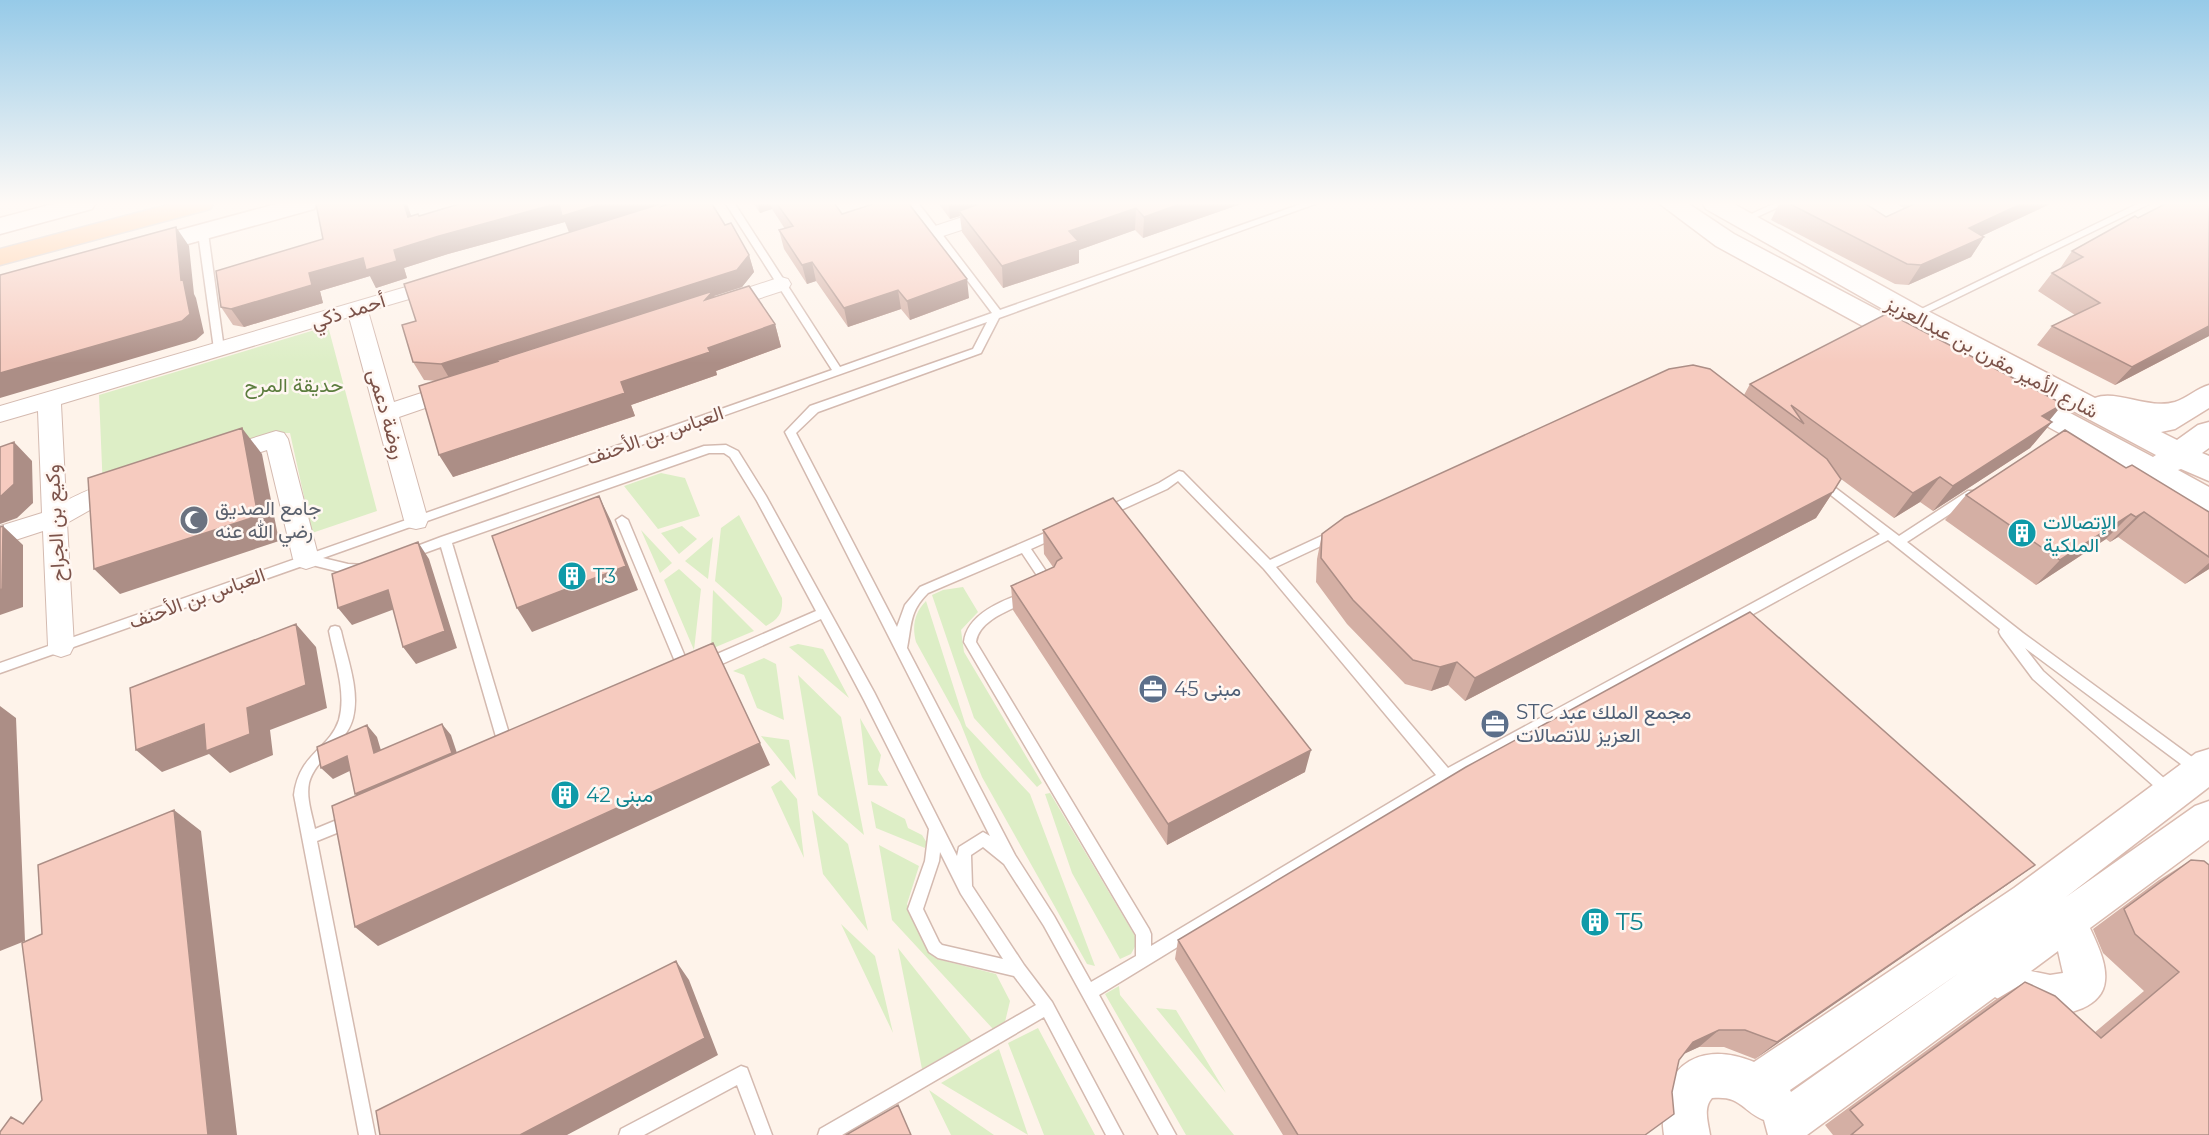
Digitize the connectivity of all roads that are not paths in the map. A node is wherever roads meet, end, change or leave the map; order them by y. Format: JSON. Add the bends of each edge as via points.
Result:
{"nodes":[{"id":1,"x":206,"y":257,"type":"edge"},
{"id":2,"x":764,"y":257,"type":"edge"},
{"id":3,"x":955,"y":257,"type":"edge"},
{"id":4,"x":1158,"y":257,"type":"edge"},
{"id":5,"x":1757,"y":257,"type":"edge"},
{"id":6,"x":1807,"y":257,"type":"edge"},
{"id":7,"x":2035,"y":257,"type":"edge"},
{"id":8,"x":459,"y":277,"type":"edge"},
{"id":9,"x":781,"y":284,"type":"junction"},
{"id":10,"x":357,"y":309,"type":"junction"},
{"id":11,"x":703,"y":310,"type":"edge"},
{"id":12,"x":997,"y":313,"type":"junction"},
{"id":13,"x":1914,"y":315,"type":"junction"},
{"id":14,"x":219,"y":349,"type":"junction"},
{"id":15,"x":838,"y":371,"type":"junction"},
{"id":16,"x":2024,"y":374,"type":"junction"},
{"id":17,"x":477,"y":383,"type":"edge"},
{"id":18,"x":2209,"y":395,"type":"edge"},
{"id":19,"x":49,"y":399,"type":"junction"},
{"id":20,"x":2184,"y":412,"type":"junction"},
{"id":21,"x":387,"y":413,"type":"junction"},
{"id":22,"x":0,"y":414,"type":"edge"},
{"id":23,"x":2139,"y":434,"type":"junction"},
{"id":24,"x":2209,"y":434,"type":"edge"},
{"id":25,"x":2112,"y":448,"type":"junction"},
{"id":26,"x":2166,"y":463,"type":"junction"},
{"id":27,"x":199,"y":464,"type":"edge"},
{"id":28,"x":1808,"y":470,"type":"edge"},
{"id":29,"x":2209,"y":470,"type":"edge"},
{"id":30,"x":144,"y":482,"type":"edge"},
{"id":31,"x":1979,"y":490,"type":"edge"},
{"id":32,"x":2209,"y":501,"type":"edge"},
{"id":33,"x":1097,"y":516,"type":"edge"},
{"id":34,"x":55,"y":518,"type":"junction"},
{"id":35,"x":416,"y":519,"type":"junction"},
{"id":36,"x":622,"y":520,"type":"dead end"},
{"id":37,"x":1066,"y":529,"type":"edge"},
{"id":38,"x":1342,"y":531,"type":"edge"},
{"id":39,"x":0,"y":536,"type":"edge"},
{"id":40,"x":1894,"y":538,"type":"junction"},
{"id":41,"x":446,"y":540,"type":"junction"},
{"id":42,"x":1024,"y":547,"type":"junction"},
{"id":43,"x":306,"y":559,"type":"junction"},
{"id":44,"x":394,"y":560,"type":"edge"},
{"id":45,"x":1268,"y":566,"type":"junction"},
{"id":46,"x":374,"y":567,"type":"edge"},
{"id":47,"x":823,"y":613,"type":"junction"},
{"id":48,"x":1994,"y":617,"type":"junction"},
{"id":49,"x":335,"y":631,"type":"dead end"},
{"id":50,"x":61,"y":646,"type":"junction"},
{"id":51,"x":902,"y":652,"type":"junction"},
{"id":52,"x":0,"y":668,"type":"edge"},
{"id":53,"x":507,"y":754,"type":"edge"},
{"id":54,"x":1446,"y":776,"type":"junction"},
{"id":55,"x":2194,"y":777,"type":"edge"},
{"id":56,"x":364,"y":814,"type":"edge"},
{"id":57,"x":2209,"y":818,"type":"edge"},
{"id":58,"x":935,"y":830,"type":"junction"},
{"id":59,"x":309,"y":838,"type":"junction"},
{"id":60,"x":1010,"y":860,"type":"junction"},
{"id":61,"x":966,"y":889,"type":"junction"},
{"id":62,"x":2064,"y":921,"type":"junction"},
{"id":63,"x":1143,"y":960,"type":"junction"},
{"id":64,"x":1019,"y":970,"type":"junction"},
{"id":65,"x":1993,"y":972,"type":"junction"},
{"id":66,"x":1088,"y":993,"type":"junction"},
{"id":67,"x":1047,"y":1007,"type":"junction"},
{"id":68,"x":1757,"y":1086,"type":"junction"},
{"id":69,"x":1788,"y":1129,"type":"edge"},
{"id":70,"x":367,"y":1135,"type":"edge"},
{"id":71,"x":627,"y":1135,"type":"edge"},
{"id":72,"x":764,"y":1135,"type":"edge"},
{"id":73,"x":826,"y":1135,"type":"edge"},
{"id":74,"x":1115,"y":1135,"type":"edge"},
{"id":75,"x":1168,"y":1135,"type":"edge"},
{"id":76,"x":1687,"y":1135,"type":"edge"}],
"edges":[{"from":1,"to":14,"type":"lane"},
{"from":2,"to":9,"type":"lane"},
{"from":3,"to":12,"type":"lane"},
{"from":4,"to":12,"type":"lane","name":"العباس بن الأحنف"},
{"from":5,"to":25,"type":"street","name":"شارع الأمير مقرن بن عبدالعزيز"},
{"from":6,"to":13,"type":"street","name":"شارع الأمير مقرن بن عبدالعزيز"},
{"from":7,"to":13,"type":"lane"},
{"from":8,"to":10,"type":"street","name":"أحمد ذكي"},
{"from":9,"to":11,"type":"street"},
{"from":9,"to":15,"type":"lane"},
{"from":10,"to":14,"type":"street","name":"أحمد ذكي"},
{"from":10,"to":21,"type":"street","name":"روضة دعمى"},
{"from":12,"to":15,"type":"lane","name":"العباس بن الأحنف"},
{"from":12,"to":51,"type":"lane","via":[[977,351],[814,409],[790,432]]},
{"from":13,"to":16,"type":"street","name":"شارع الأمير مقرن بن عبدالعزيز"},
{"from":14,"to":19,"type":"street","name":"أحمد ذكي"},
{"from":15,"to":35,"type":"lane","name":"العباس بن الأحنف"},
{"from":16,"to":20,"type":"street","via":[[2142,414]]},
{"from":16,"to":23,"type":"street","name":"شارع الأمير مقرن بن عبدالعزيز"},
{"from":17,"to":21,"type":"street"},
{"from":18,"to":20,"type":"street"},
{"from":19,"to":22,"type":"street","name":"أحمد ذكي"},
{"from":19,"to":34,"type":"street","name":"وكيع بن الجراح"},
{"from":20,"to":23,"type":"street"},
{"from":21,"to":35,"type":"street","name":"روضة دعمى"},
{"from":23,"to":25,"type":"street"},
{"from":23,"to":26,"type":"street","name":"شارع الأمير مقرن بن عبدالعزيز"},
{"from":24,"to":26,"type":"street"},
{"from":25,"to":26,"type":"street","name":"شارع الأمير مقرن بن عبدالعزيز"},
{"from":26,"to":29,"type":"street","name":"شارع الأمير مقرن بن عبدالعزيز"},
{"from":26,"to":32,"type":"street","name":"شارع الأمير مقرن بن عبدالعزيز"},
{"from":27,"to":43,"type":"street","via":[[276,439]]},
{"from":28,"to":40,"type":"lane"},
{"from":30,"to":34,"type":"street","via":[[88,500]]},
{"from":31,"to":40,"type":"lane"},
{"from":33,"to":45,"type":"lane","via":[[1179,475]]},
{"from":34,"to":39,"type":"street"},
{"from":34,"to":50,"type":"street","name":"وكيع بن الجراح"},
{"from":35,"to":43,"type":"lane","name":"العباس بن الأحنف"},
{"from":36,"to":47,"type":"lane","via":[[681,677]]},
{"from":37,"to":42,"type":"lane"},
{"from":38,"to":45,"type":"lane"},
{"from":40,"to":48,"type":"lane"},
{"from":40,"to":54,"type":"lane"},
{"from":41,"to":44,"type":"lane"},
{"from":41,"to":47,"type":"lane","via":[[693,453],[726,449],[734,454],[762,499]]},
{"from":41,"to":53,"type":"lane"},
{"from":42,"to":51,"type":"lane","via":[[924,590],[912,600],[902,628]]},
{"from":42,"to":63,"type":"lane","via":[[1050,586],[987,616],[971,632],[970,642],[1144,934]]},
{"from":43,"to":46,"type":"lane","via":[[348,569]]},
{"from":43,"to":50,"type":"lane","name":"العباس بن الأحنف"},
{"from":45,"to":54,"type":"lane"},
{"from":47,"to":58,"type":"lane"},
{"from":48,"to":55,"type":"lane"},
{"from":48,"to":55,"type":"lane","via":[[2038,675]]},
{"from":49,"to":59,"type":"lane","via":[[348,704],[346,720],[306,769],[301,782]]},
{"from":50,"to":52,"type":"lane","name":"العباس بن الأحنف"},
{"from":51,"to":60,"type":"lane"},
{"from":54,"to":63,"type":"lane"},
{"from":55,"to":68,"type":"street","via":[[2028,902]]},
{"from":56,"to":59,"type":"lane"},
{"from":57,"to":62,"type":"street"},
{"from":58,"to":61,"type":"lane"},
{"from":58,"to":64,"type":"lane","via":[[932,861],[915,909],[934,948]]},
{"from":59,"to":70,"type":"lane"},
{"from":60,"to":61,"type":"lane","via":[[983,839],[964,852]]},
{"from":60,"to":66,"type":"lane"},
{"from":61,"to":64,"type":"lane"},
{"from":62,"to":65,"type":"street"},
{"from":62,"to":65,"type":"street","via":[[2085,968],[2084,982],[2073,993],[2036,994],[2014,987]]},
{"from":63,"to":66,"type":"lane"},
{"from":64,"to":67,"type":"lane"},
{"from":65,"to":69,"type":"street"},
{"from":66,"to":75,"type":"lane"},
{"from":67,"to":73,"type":"lane"},
{"from":67,"to":74,"type":"lane"},
{"from":68,"to":69,"type":"street","via":[[1779,1109]]},
{"from":68,"to":76,"type":"street","via":[[1725,1074],[1697,1080],[1683,1104]]},
{"from":71,"to":72,"type":"lane","via":[[741,1074]]}]}
